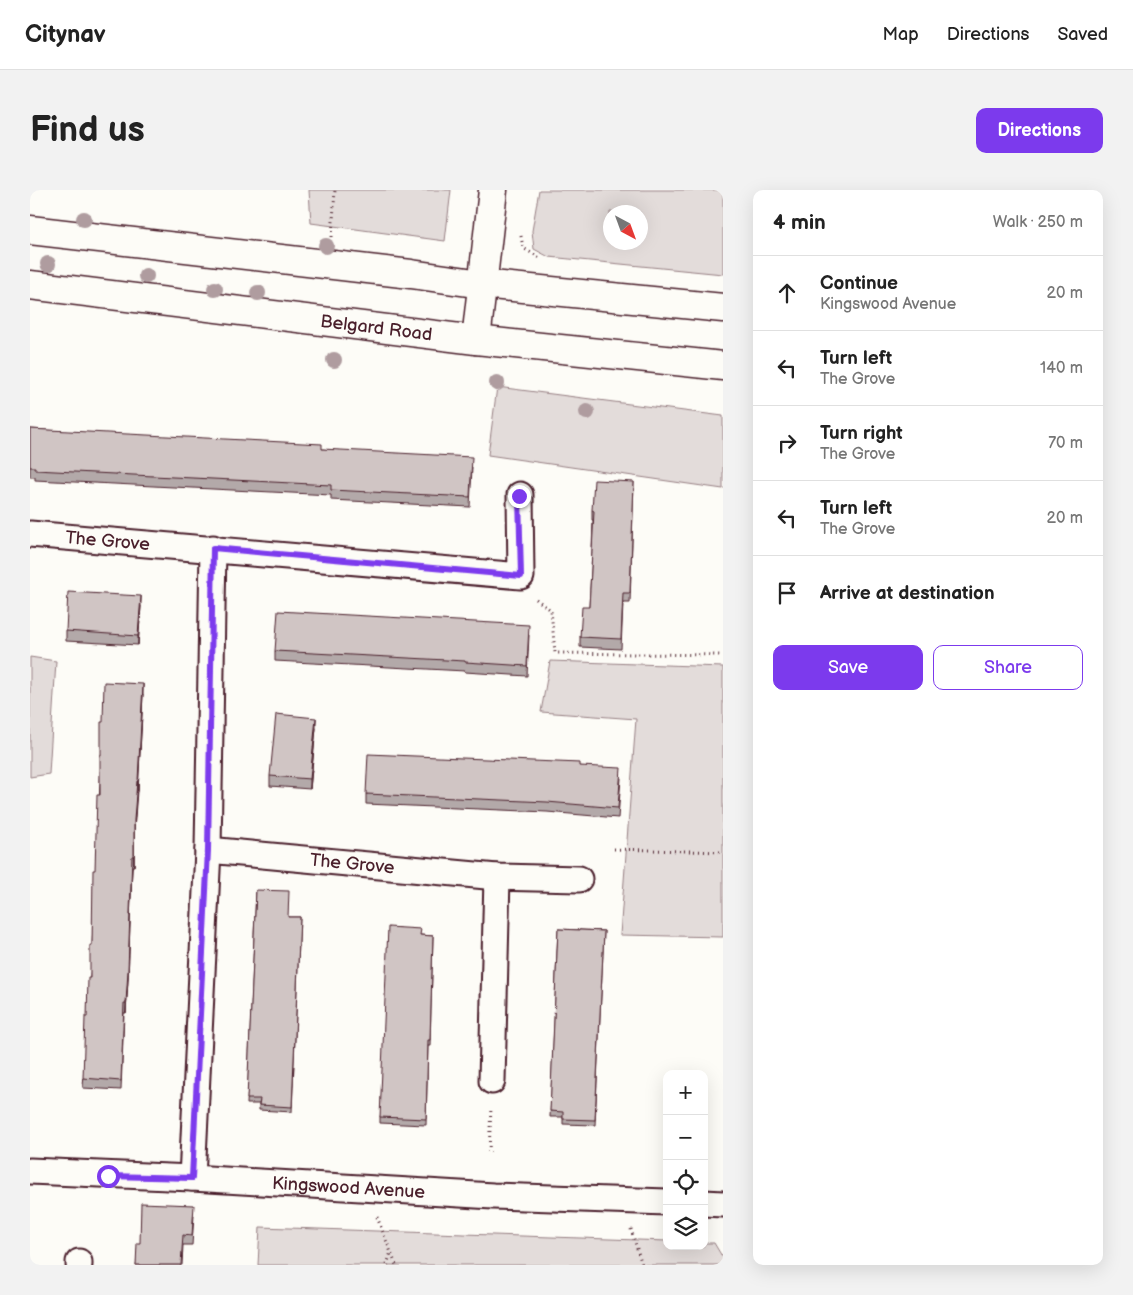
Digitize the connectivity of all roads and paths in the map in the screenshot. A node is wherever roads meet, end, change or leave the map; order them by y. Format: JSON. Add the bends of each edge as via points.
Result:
{"nodes":[{"id":1,"x":335,"y":190,"type":"edge"},
{"id":2,"x":493,"y":190,"type":"edge"},
{"id":3,"x":30,"y":230,"type":"edge"},
{"id":4,"x":332,"y":241,"type":"dead end"},
{"id":5,"x":482,"y":284,"type":"junction"},
{"id":6,"x":30,"y":285,"type":"edge"},
{"id":7,"x":723,"y":308,"type":"edge"},
{"id":8,"x":476,"y":340,"type":"junction"},
{"id":9,"x":723,"y":366,"type":"edge"},
{"id":10,"x":520,"y":495,"type":"dead end"},
{"id":11,"x":30,"y":534,"type":"edge"},
{"id":12,"x":213,"y":548,"type":"junction"},
{"id":13,"x":528,"y":598,"type":"dead end"},
{"id":14,"x":723,"y":655,"type":"edge"},
{"id":15,"x":614,"y":849,"type":"dead end"},
{"id":16,"x":208,"y":850,"type":"junction"},
{"id":17,"x":723,"y":852,"type":"edge"},
{"id":18,"x":497,"y":876,"type":"junction"},
{"id":19,"x":579,"y":879,"type":"dead end"},
{"id":20,"x":492,"y":1082,"type":"dead end"},
{"id":21,"x":491,"y":1106,"type":"dead end"},
{"id":22,"x":490,"y":1152,"type":"dead end"},
{"id":23,"x":30,"y":1171,"type":"edge"},
{"id":24,"x":192,"y":1178,"type":"junction"},
{"id":25,"x":663,"y":1202,"type":"edge"},
{"id":26,"x":708,"y":1203,"type":"edge"},
{"id":27,"x":723,"y":1204,"type":"edge"},
{"id":28,"x":376,"y":1215,"type":"dead end"},
{"id":29,"x":631,"y":1228,"type":"dead end"},
{"id":30,"x":391,"y":1252,"type":"junction"},
{"id":31,"x":387,"y":1265,"type":"edge"},
{"id":32,"x":396,"y":1265,"type":"edge"},
{"id":33,"x":642,"y":1265,"type":"edge"}],
"edges":[{"from":1,"to":4,"type":"path"},
{"from":2,"to":5,"type":"main road"},
{"from":3,"to":5,"type":"main road"},
{"from":5,"to":7,"type":"main road"},
{"from":5,"to":8,"type":"main road"},
{"from":6,"to":8,"type":"main road","name":"Belgard Road"},
{"from":8,"to":9,"type":"main road","name":"Belgard Road"},
{"from":10,"to":12,"type":"street","name":"The Grove","via":[[521,576]]},
{"from":11,"to":12,"type":"street","name":"The Grove"},
{"from":12,"to":16,"type":"street"},
{"from":13,"to":14,"type":"path","via":[[536,599],[551,610],[555,653]]},
{"from":15,"to":17,"type":"path"},
{"from":16,"to":18,"type":"street","name":"The Grove"},
{"from":16,"to":24,"type":"street"},
{"from":18,"to":19,"type":"street","name":"The Grove"},
{"from":18,"to":20,"type":"street"},
{"from":21,"to":22,"type":"path"},
{"from":23,"to":24,"type":"street","name":"Kingswood Avenue"},
{"from":24,"to":25,"type":"street","name":"Kingswood Avenue","via":[[493,1196]]},
{"from":26,"to":27,"type":"street"},
{"from":28,"to":30,"type":"path"},
{"from":29,"to":33,"type":"path"},
{"from":30,"to":31,"type":"path"},
{"from":30,"to":32,"type":"path"}]}
